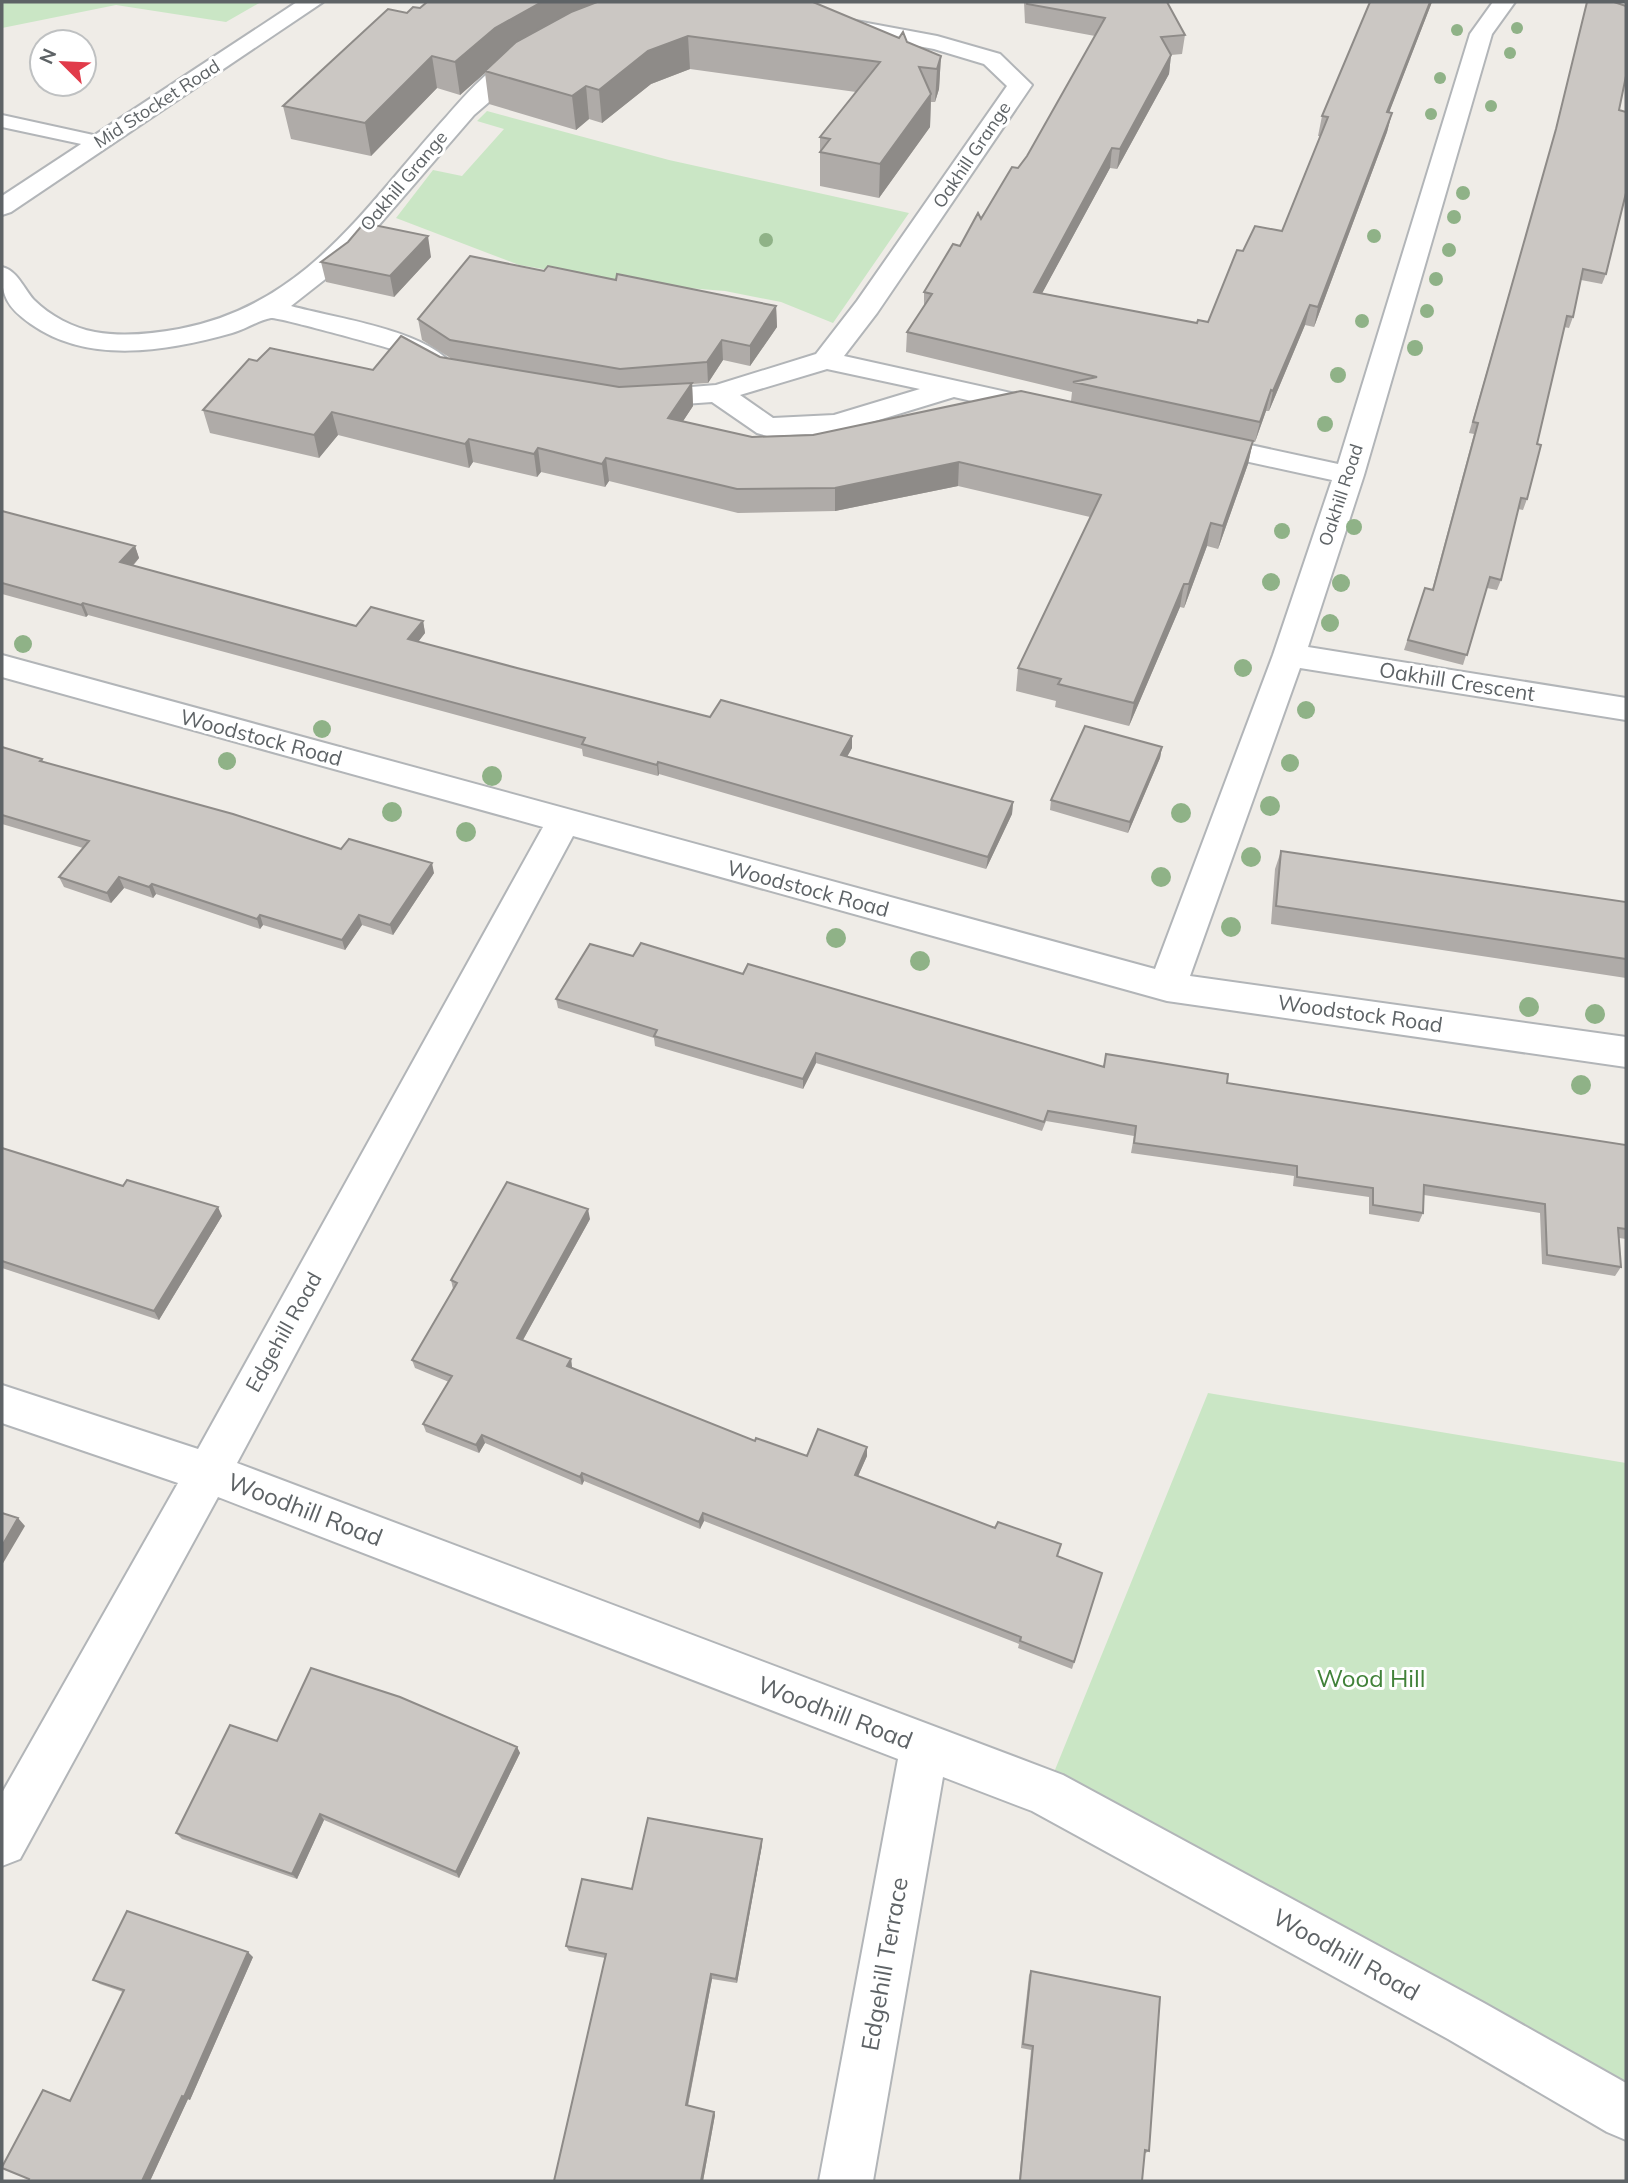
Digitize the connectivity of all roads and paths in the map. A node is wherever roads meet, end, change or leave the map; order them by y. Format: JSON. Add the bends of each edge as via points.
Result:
{"nodes":[{"id":1,"x":312,"y":2,"type":"edge"},
{"id":2,"x":1504,"y":2,"type":"edge"},
{"id":3,"x":820,"y":22,"type":"edge"},
{"id":4,"x":554,"y":43,"type":"edge"},
{"id":5,"x":2,"y":121,"type":"edge"},
{"id":6,"x":100,"y":142,"type":"junction"},
{"id":7,"x":2,"y":207,"type":"edge"},
{"id":8,"x":2,"y":275,"type":"edge"},
{"id":9,"x":270,"y":309,"type":"junction"},
{"id":10,"x":826,"y":360,"type":"junction"},
{"id":11,"x":459,"y":373,"type":"edge"},
{"id":12,"x":952,"y":388,"type":"junction"},
{"id":13,"x":718,"y":393,"type":"junction"},
{"id":14,"x":622,"y":400,"type":"edge"},
{"id":15,"x":1075,"y":415,"type":"edge"},
{"id":16,"x":1170,"y":436,"type":"edge"},
{"id":17,"x":1349,"y":475,"type":"junction"},
{"id":18,"x":1289,"y":655,"type":"junction"},
{"id":19,"x":2,"y":666,"type":"edge"},
{"id":20,"x":1626,"y":709,"type":"edge"},
{"id":21,"x":563,"y":822,"type":"junction"},
{"id":22,"x":1167,"y":987,"type":"junction"},
{"id":23,"x":1626,"y":1052,"type":"edge"},
{"id":24,"x":2,"y":1404,"type":"edge"},
{"id":25,"x":208,"y":1473,"type":"junction"},
{"id":26,"x":924,"y":1747,"type":"junction"},
{"id":27,"x":2,"y":1841,"type":"edge"},
{"id":28,"x":1626,"y":2113,"type":"edge"},
{"id":29,"x":846,"y":2181,"type":"edge"}],
"edges":[{"from":1,"to":6,"type":"street","name":"Mid Stocket Road"},
{"from":2,"to":17,"type":"street","name":"Oakhill Road","via":[[1481,34]]},
{"from":3,"to":10,"type":"street","name":"Oakhill Grange","via":[[937,43],[992,59],[1020,85]]},
{"from":4,"to":9,"type":"street","name":"Oakhill Grange","via":[[510,68],[472,103],[342,254]]},
{"from":5,"to":6,"type":"lane"},
{"from":6,"to":7,"type":"street","name":"Mid Stocket Road"},
{"from":8,"to":9,"type":"street","name":"Oakhill Grange","via":[[29,310],[46,322],[68,334],[103,341],[141,344],[178,337]]},
{"from":9,"to":11,"type":"street","via":[[406,345],[445,370]]},
{"from":10,"to":12,"type":"street"},
{"from":10,"to":13,"type":"street"},
{"from":12,"to":13,"type":"street","via":[[836,424],[768,427]]},
{"from":12,"to":15,"type":"street"},
{"from":13,"to":14,"type":"street"},
{"from":16,"to":17,"type":"street"},
{"from":17,"to":18,"type":"street","name":"Oakhill Road"},
{"from":18,"to":20,"type":"street","name":"Oakhill Crescent"},
{"from":18,"to":22,"type":"street","name":"Oakhill Road"},
{"from":19,"to":21,"type":"street","name":"Woodstock Road"},
{"from":21,"to":22,"type":"street","name":"Woodstock Road"},
{"from":21,"to":25,"type":"street","name":"Edgehill Road"},
{"from":22,"to":23,"type":"street","name":"Woodstock Road"},
{"from":24,"to":25,"type":"street","name":"Woodhill Road"},
{"from":25,"to":26,"type":"street","name":"Woodhill Road"},
{"from":25,"to":27,"type":"street","name":"Edgehill Road"},
{"from":26,"to":28,"type":"street","name":"Woodhill Road","via":[[1046,1792]]},
{"from":26,"to":29,"type":"street","name":"Edgehill Terrace"}]}
